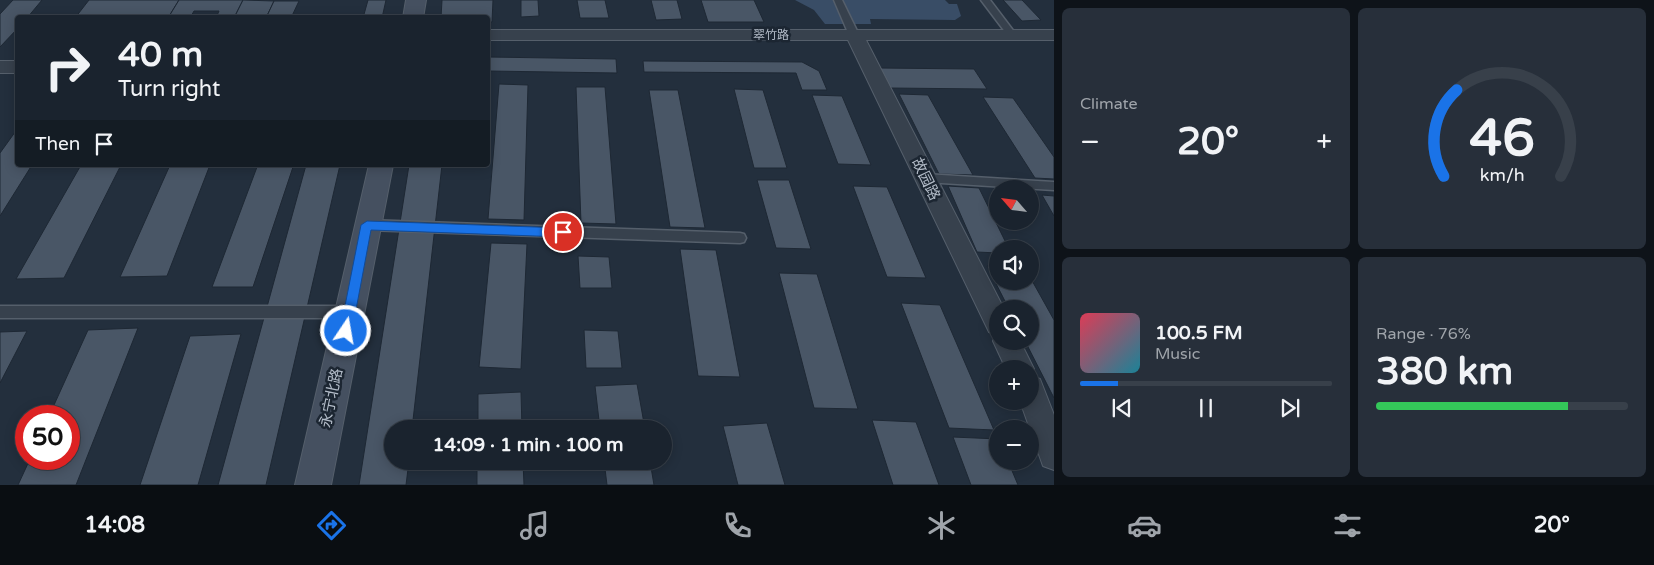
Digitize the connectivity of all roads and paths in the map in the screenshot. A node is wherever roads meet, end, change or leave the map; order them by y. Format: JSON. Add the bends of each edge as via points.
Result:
{"nodes":[{"id":1,"x":416,"y":0,"type":"edge"},
{"id":2,"x":838,"y":0,"type":"edge"},
{"id":3,"x":984,"y":0,"type":"edge"},
{"id":4,"x":414,"y":15,"type":"edge"},
{"id":5,"x":852,"y":30,"type":"junction"},
{"id":6,"x":1012,"y":35,"type":"junction"},
{"id":7,"x":1054,"y":35,"type":"edge"},
{"id":8,"x":490,"y":36,"type":"edge"},
{"id":9,"x":0,"y":67,"type":"edge"},
{"id":10,"x":15,"y":67,"type":"edge"},
{"id":11,"x":381,"y":167,"type":"edge"},
{"id":12,"x":925,"y":178,"type":"junction"},
{"id":13,"x":1054,"y":186,"type":"edge"},
{"id":14,"x":367,"y":225,"type":"junction"},
{"id":15,"x":740,"y":238,"type":"dead end"},
{"id":16,"x":989,"y":306,"type":"edge"},
{"id":17,"x":0,"y":312,"type":"edge"},
{"id":18,"x":350,"y":312,"type":"junction"},
{"id":19,"x":1038,"y":410,"type":"edge"},
{"id":20,"x":1054,"y":454,"type":"edge"},
{"id":21,"x":313,"y":485,"type":"edge"}],
"edges":[{"from":1,"to":4,"type":"main road"},
{"from":2,"to":5,"type":"lane"},
{"from":3,"to":6,"type":"lane"},
{"from":5,"to":6,"type":"street","name":"翠竹路"},
{"from":5,"to":8,"type":"street","name":"翠竹路"},
{"from":5,"to":12,"type":"street","name":"故园路"},
{"from":6,"to":7,"type":"street","name":"翠竹路"},
{"from":9,"to":10,"type":"street"},
{"from":11,"to":14,"type":"main road","name":"永宁北路"},
{"from":12,"to":13,"type":"lane"},
{"from":12,"to":16,"type":"street","name":"故园路"},
{"from":14,"to":15,"type":"lane"},
{"from":14,"to":18,"type":"main road","name":"永宁北路"},
{"from":17,"to":18,"type":"lane"},
{"from":18,"to":21,"type":"main road","name":"永宁北路"},
{"from":19,"to":20,"type":"street"}]}
